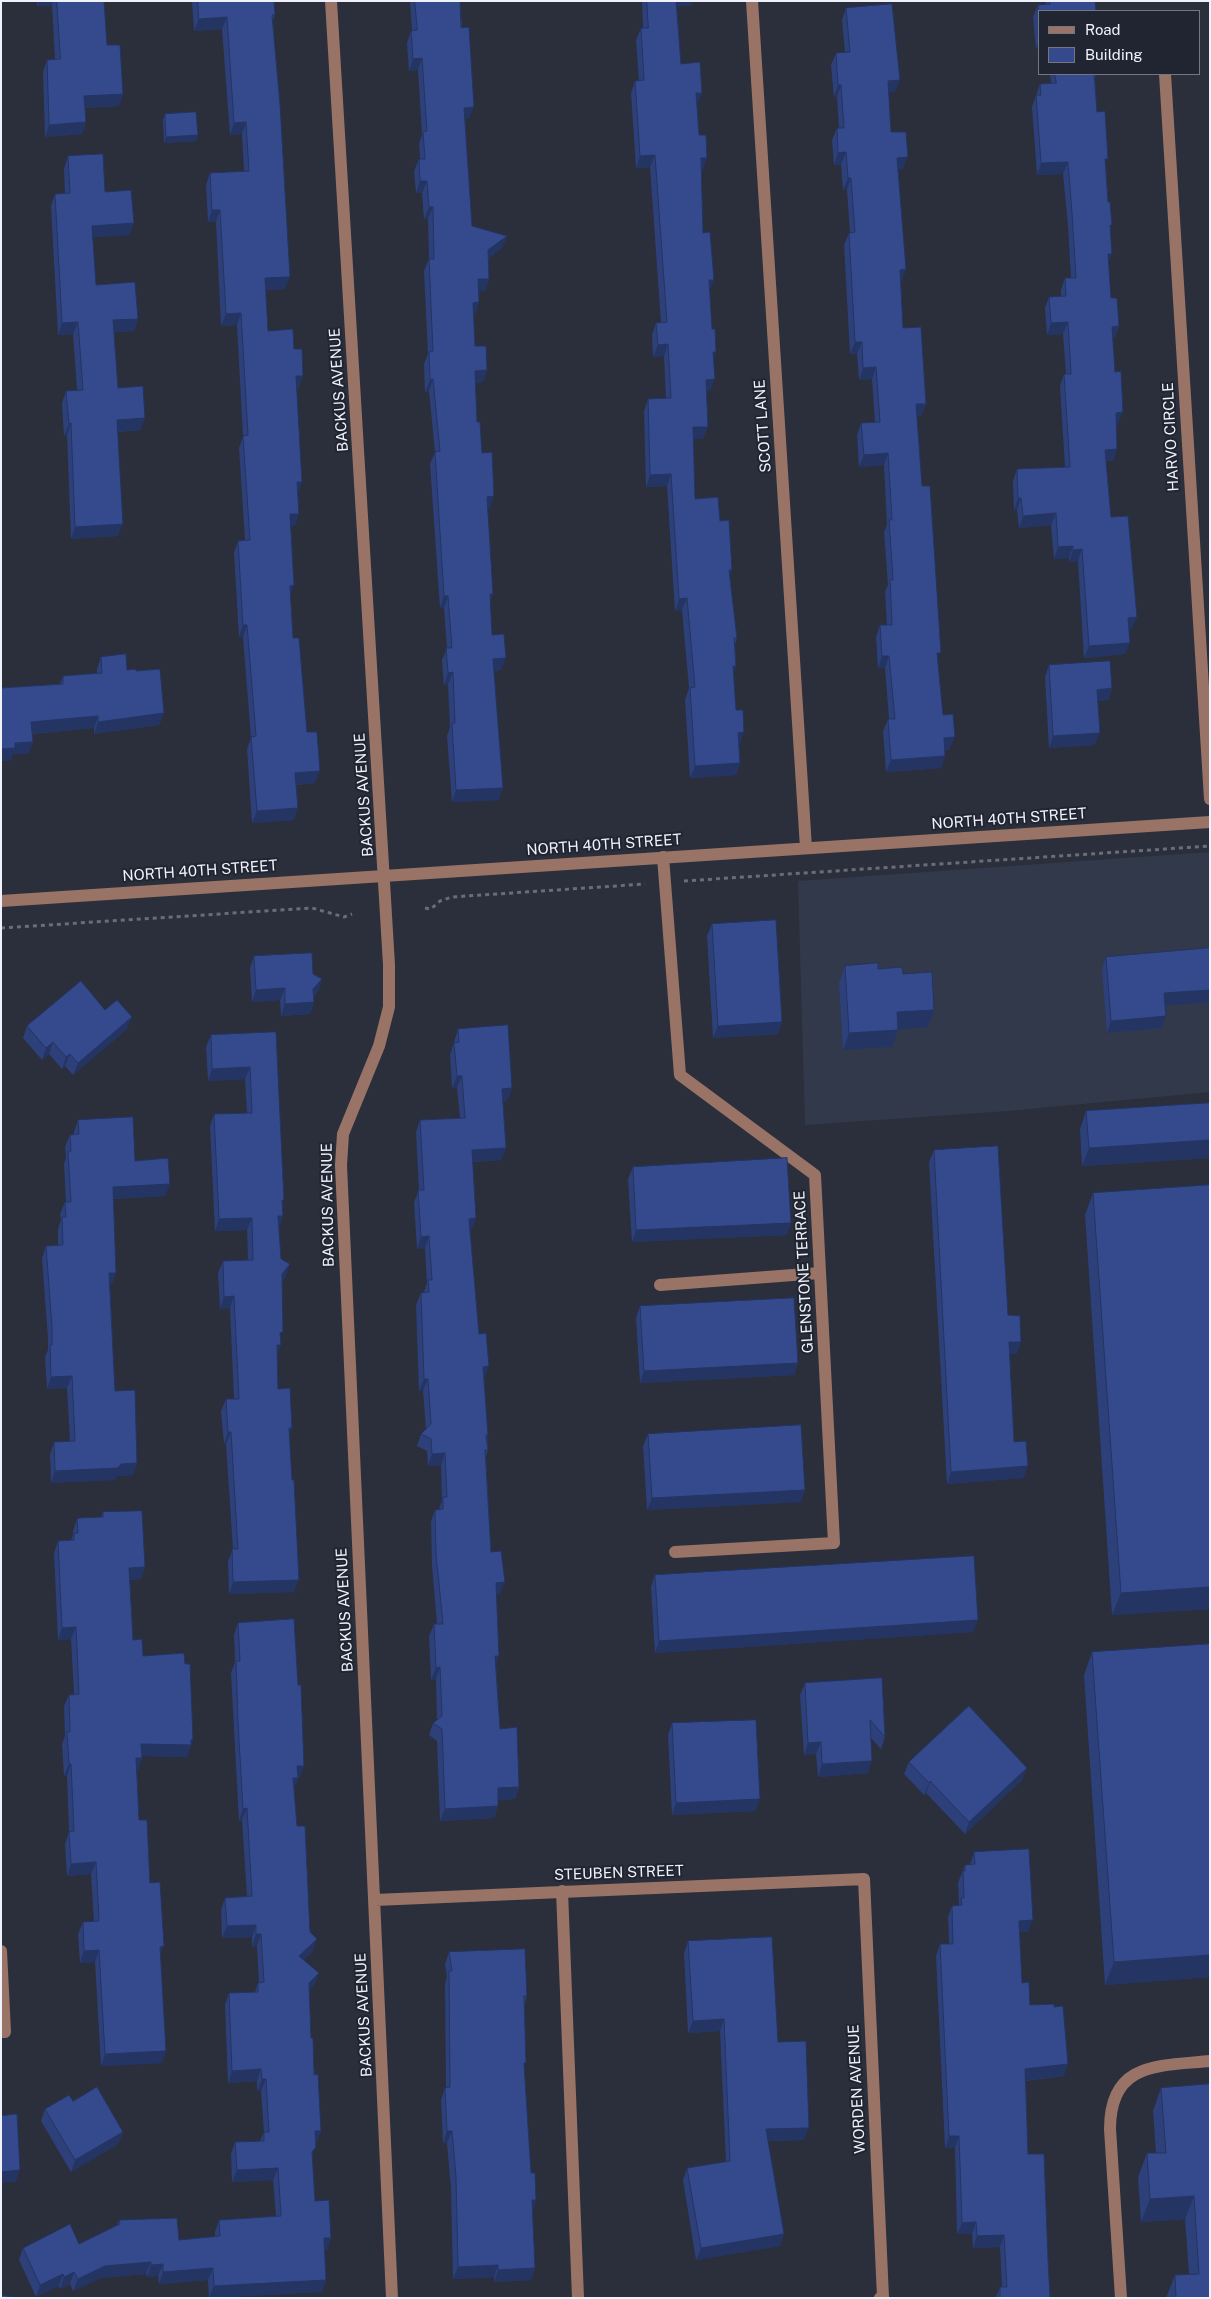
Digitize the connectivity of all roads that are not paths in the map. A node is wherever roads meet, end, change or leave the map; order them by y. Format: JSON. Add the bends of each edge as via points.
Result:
{"nodes":[{"id":1,"x":331,"y":1,"type":"edge"},
{"id":2,"x":752,"y":1,"type":"edge"},
{"id":3,"x":1165,"y":75,"type":"edge"},
{"id":4,"x":1210,"y":799,"type":"edge"},
{"id":5,"x":1210,"y":822,"type":"edge"},
{"id":6,"x":806,"y":848,"type":"junction"},
{"id":7,"x":663,"y":857,"type":"junction"},
{"id":8,"x":385,"y":876,"type":"junction"},
{"id":9,"x":1,"y":901,"type":"edge"},
{"id":10,"x":820,"y":1272,"type":"junction"},
{"id":11,"x":660,"y":1285,"type":"dead end"},
{"id":12,"x":674,"y":1552,"type":"dead end"},
{"id":13,"x":864,"y":1879,"type":"joint"},
{"id":14,"x":562,"y":1891,"type":"junction"},
{"id":15,"x":375,"y":1900,"type":"junction"},
{"id":16,"x":1,"y":1951,"type":"edge"},
{"id":17,"x":3,"y":2032,"type":"edge"},
{"id":18,"x":1210,"y":2061,"type":"edge"},
{"id":19,"x":882,"y":2297,"type":"edge"},
{"id":20,"x":392,"y":2298,"type":"edge"},
{"id":21,"x":578,"y":2298,"type":"edge"},
{"id":22,"x":1121,"y":2298,"type":"edge"}],
"edges":[{"from":1,"to":8,"type":"street","name":"BACKUS AVENUE"},
{"from":2,"to":6,"type":"street","name":"SCOTT LANE"},
{"from":3,"to":4,"type":"street","name":"HARVO CIRCLE"},
{"from":5,"to":6,"type":"street","name":"NORTH 40TH STREET"},
{"from":6,"to":7,"type":"street","name":"NORTH 40TH STREET"},
{"from":7,"to":8,"type":"street","name":"NORTH 40TH STREET"},
{"from":7,"to":10,"type":"street","name":"GLENSTONE TERRACE","via":[[680,1075],[815,1175]]},
{"from":8,"to":9,"type":"street","name":"NORTH 40TH STREET"},
{"from":8,"to":15,"type":"street","name":"BACKUS AVENUE","via":[[389,1007],[380,1046],[343,1134],[341,1165]]},
{"from":10,"to":11,"type":"street"},
{"from":10,"to":12,"type":"street","name":"GLENSTONE TERRACE","via":[[834,1543]]},
{"from":13,"to":14,"type":"street","name":"STEUBEN STREET"},
{"from":13,"to":19,"type":"street","name":"WORDEN AVENUE"},
{"from":14,"to":15,"type":"street","name":"STEUBEN STREET"},
{"from":14,"to":21,"type":"street"},
{"from":15,"to":20,"type":"street","name":"BACKUS AVENUE"},
{"from":16,"to":17,"type":"street"},
{"from":18,"to":22,"type":"street","via":[[1162,2066],[1135,2073],[1122,2085],[1113,2101],[1110,2129]]}]}
